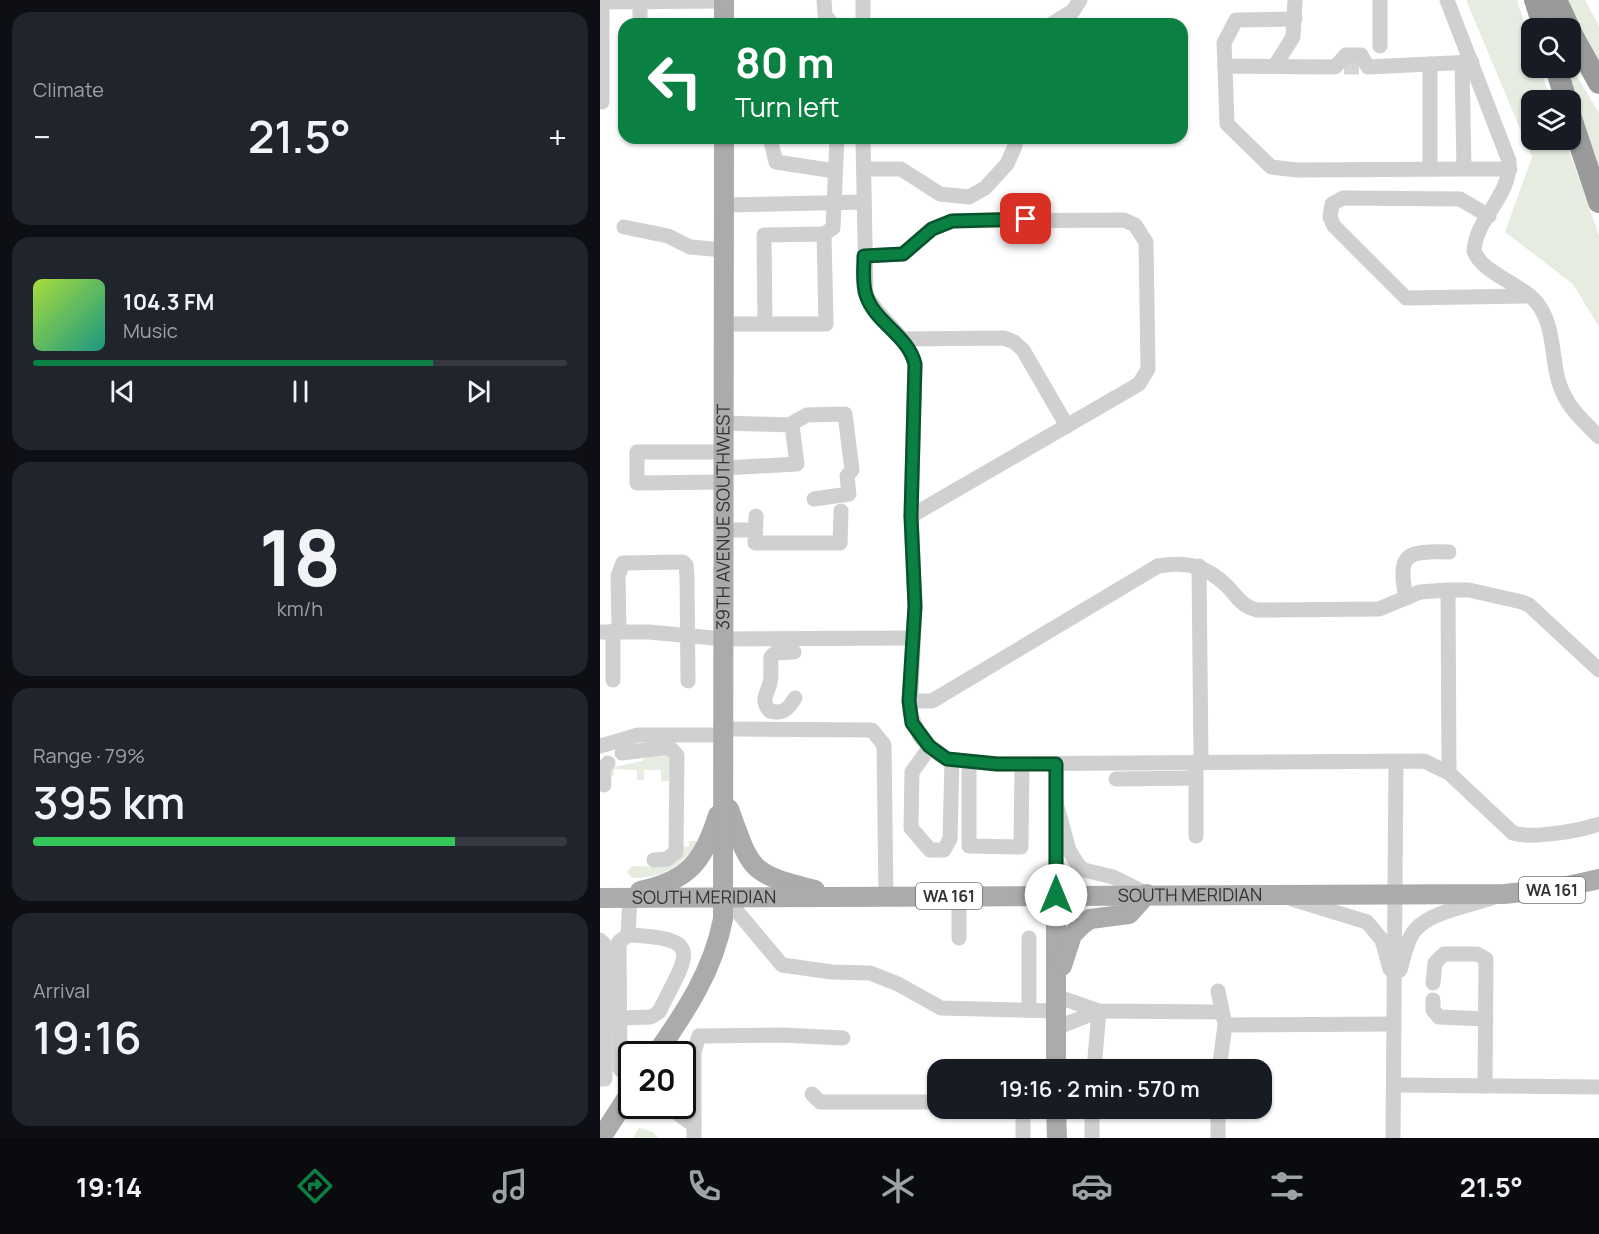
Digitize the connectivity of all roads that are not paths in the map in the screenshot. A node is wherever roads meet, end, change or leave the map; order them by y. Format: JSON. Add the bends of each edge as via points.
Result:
{"nodes":[{"id":1,"x":724,"y":0,"type":"edge"},
{"id":2,"x":824,"y":0,"type":"edge"},
{"id":3,"x":863,"y":0,"type":"edge"},
{"id":4,"x":1080,"y":0,"type":"edge"},
{"id":5,"x":1295,"y":0,"type":"edge"},
{"id":6,"x":1380,"y":0,"type":"edge"},
{"id":7,"x":1447,"y":0,"type":"edge"},
{"id":8,"x":1535,"y":0,"type":"edge"},
{"id":9,"x":1556,"y":0,"type":"edge"},
{"id":10,"x":601,"y":1,"type":"edge"},
{"id":11,"x":640,"y":1,"type":"edge"},
{"id":12,"x":640,"y":18,"type":"edge"},
{"id":13,"x":724,"y":18,"type":"edge"},
{"id":14,"x":827,"y":18,"type":"edge"},
{"id":15,"x":863,"y":18,"type":"edge"},
{"id":16,"x":1062,"y":18,"type":"edge"},
{"id":17,"x":1541,"y":18,"type":"edge"},
{"id":18,"x":1564,"y":18,"type":"edge"},
{"id":19,"x":1295,"y":19,"type":"junction"},
{"id":20,"x":1380,"y":46,"type":"dead end"},
{"id":21,"x":1581,"y":50,"type":"edge"},
{"id":22,"x":1467,"y":63,"type":"junction"},
{"id":23,"x":1276,"y":64,"type":"junction"},
{"id":24,"x":1430,"y":64,"type":"junction"},
{"id":25,"x":1225,"y":66,"type":"junction"},
{"id":26,"x":1599,"y":83,"type":"edge"},
{"id":27,"x":602,"y":102,"type":"dead end"},
{"id":28,"x":724,"y":144,"type":"edge"},
{"id":29,"x":772,"y":144,"type":"edge"},
{"id":30,"x":837,"y":144,"type":"edge"},
{"id":31,"x":863,"y":144,"type":"edge"},
{"id":32,"x":1015,"y":144,"type":"edge"},
{"id":33,"x":1581,"y":148,"type":"edge"},
{"id":34,"x":864,"y":169,"type":"junction"},
{"id":35,"x":1430,"y":169,"type":"junction"},
{"id":36,"x":1464,"y":169,"type":"junction"},
{"id":37,"x":1509,"y":169,"type":"junction"},
{"id":38,"x":835,"y":171,"type":"junction"},
{"id":39,"x":864,"y":202,"type":"junction"},
{"id":40,"x":1599,"y":202,"type":"edge"},
{"id":41,"x":833,"y":203,"type":"junction"},
{"id":42,"x":724,"y":205,"type":"junction"},
{"id":43,"x":1489,"y":216,"type":"junction"},
{"id":44,"x":624,"y":227,"type":"dead end"},
{"id":45,"x":824,"y":234,"type":"junction"},
{"id":46,"x":724,"y":250,"type":"junction"},
{"id":47,"x":864,"y":256,"type":"junction"},
{"id":48,"x":1530,"y":296,"type":"junction"},
{"id":49,"x":724,"y":324,"type":"junction"},
{"id":50,"x":765,"y":324,"type":"junction"},
{"id":51,"x":902,"y":339,"type":"junction"},
{"id":52,"x":724,"y":423,"type":"junction"},
{"id":53,"x":789,"y":425,"type":"junction"},
{"id":54,"x":1067,"y":426,"type":"junction"},
{"id":55,"x":1599,"y":437,"type":"edge"},
{"id":56,"x":724,"y":467,"type":"junction"},
{"id":57,"x":814,"y":499,"type":"dead end"},
{"id":58,"x":841,"y":511,"type":"dead end"},
{"id":59,"x":911,"y":516,"type":"junction"},
{"id":60,"x":724,"y":530,"type":"junction"},
{"id":61,"x":1449,"y":552,"type":"dead end"},
{"id":62,"x":1199,"y":566,"type":"junction"},
{"id":63,"x":1448,"y":590,"type":"junction"},
{"id":64,"x":1406,"y":598,"type":"junction"},
{"id":65,"x":610,"y":631,"type":"edge"},
{"id":66,"x":687,"y":637,"type":"junction"},
{"id":67,"x":912,"y":638,"type":"junction"},
{"id":68,"x":724,"y":639,"type":"junction"},
{"id":69,"x":794,"y":652,"type":"dead end"},
{"id":70,"x":1599,"y":670,"type":"edge"},
{"id":71,"x":613,"y":680,"type":"dead end"},
{"id":72,"x":688,"y":681,"type":"dead end"},
{"id":73,"x":795,"y":698,"type":"dead end"},
{"id":74,"x":909,"y":701,"type":"junction"},
{"id":75,"x":729,"y":732,"type":"junction"},
{"id":76,"x":930,"y":747,"type":"junction"},
{"id":77,"x":604,"y":756,"type":"edge"},
{"id":78,"x":623,"y":756,"type":"dead end"},
{"id":79,"x":952,"y":760,"type":"junction"},
{"id":80,"x":969,"y":762,"type":"junction"},
{"id":81,"x":1396,"y":762,"type":"junction"},
{"id":82,"x":1022,"y":764,"type":"junction"},
{"id":83,"x":1056,"y":764,"type":"junction"},
{"id":84,"x":1198,"y":768,"type":"junction"},
{"id":85,"x":1449,"y":773,"type":"junction"},
{"id":86,"x":1116,"y":779,"type":"dead end"},
{"id":87,"x":604,"y":785,"type":"dead end"},
{"id":88,"x":724,"y":795,"type":"junction"},
{"id":89,"x":1056,"y":803,"type":"junction"},
{"id":90,"x":1599,"y":825,"type":"edge"},
{"id":91,"x":1196,"y":836,"type":"dead end"},
{"id":92,"x":654,"y":860,"type":"dead end"},
{"id":93,"x":1599,"y":879,"type":"edge"},
{"id":94,"x":1147,"y":894,"type":"junction"},
{"id":95,"x":1275,"y":894,"type":"junction"},
{"id":96,"x":1396,"y":894,"type":"junction"},
{"id":97,"x":1504,"y":894,"type":"junction"},
{"id":98,"x":1056,"y":895,"type":"junction"},
{"id":99,"x":841,"y":896,"type":"junction"},
{"id":100,"x":886,"y":896,"type":"junction"},
{"id":101,"x":959,"y":896,"type":"junction"},
{"id":102,"x":725,"y":897,"type":"junction"},
{"id":103,"x":614,"y":898,"type":"edge"},
{"id":104,"x":628,"y":935,"type":"junction"},
{"id":105,"x":1029,"y":938,"type":"dead end"},
{"id":106,"x":959,"y":939,"type":"dead end"},
{"id":107,"x":600,"y":940,"type":"edge"},
{"id":108,"x":1433,"y":983,"type":"dead end"},
{"id":109,"x":1395,"y":990,"type":"junction"},
{"id":110,"x":1218,"y":991,"type":"dead end"},
{"id":111,"x":602,"y":999,"type":"edge"},
{"id":112,"x":1433,"y":1000,"type":"dead end"},
{"id":113,"x":1056,"y":1006,"type":"junction"},
{"id":114,"x":1029,"y":1010,"type":"junction"},
{"id":115,"x":1099,"y":1011,"type":"junction"},
{"id":116,"x":620,"y":1018,"type":"junction"},
{"id":117,"x":1223,"y":1018,"type":"junction"},
{"id":118,"x":1486,"y":1019,"type":"junction"},
{"id":119,"x":1394,"y":1024,"type":"junction"},
{"id":120,"x":843,"y":1038,"type":"dead end"},
{"id":121,"x":620,"y":1041,"type":"edge"},
{"id":122,"x":665,"y":1041,"type":"edge"},
{"id":123,"x":1056,"y":1059,"type":"edge"},
{"id":124,"x":1095,"y":1059,"type":"edge"},
{"id":125,"x":1220,"y":1059,"type":"edge"},
{"id":126,"x":600,"y":1079,"type":"edge"},
{"id":127,"x":1394,"y":1085,"type":"junction"},
{"id":128,"x":1485,"y":1086,"type":"junction"},
{"id":129,"x":1599,"y":1087,"type":"edge"},
{"id":130,"x":812,"y":1094,"type":"dead end"},
{"id":131,"x":927,"y":1102,"type":"edge"},
{"id":132,"x":618,"y":1112,"type":"edge"},
{"id":133,"x":680,"y":1119,"type":"edge"},
{"id":134,"x":1023,"y":1119,"type":"edge"},
{"id":135,"x":1056,"y":1119,"type":"edge"},
{"id":136,"x":1092,"y":1119,"type":"edge"},
{"id":137,"x":1218,"y":1119,"type":"edge"},
{"id":138,"x":694,"y":1132,"type":"edge"},
{"id":139,"x":601,"y":1138,"type":"edge"},
{"id":140,"x":1023,"y":1138,"type":"edge"},
{"id":141,"x":1057,"y":1138,"type":"edge"},
{"id":142,"x":1092,"y":1138,"type":"edge"},
{"id":143,"x":1218,"y":1138,"type":"edge"},
{"id":144,"x":1393,"y":1138,"type":"edge"}],
"edges":[{"from":1,"to":11,"type":"street"},
{"from":1,"to":13,"type":"main road"},
{"from":2,"to":14,"type":"street"},
{"from":3,"to":15,"type":"street"},
{"from":4,"to":16,"type":"street"},
{"from":5,"to":19,"type":"street"},
{"from":6,"to":20,"type":"street"},
{"from":7,"to":22,"type":"street"},
{"from":8,"to":17,"type":"highway"},
{"from":9,"to":18,"type":"highway"},
{"from":10,"to":11,"type":"street"},
{"from":10,"to":27,"type":"street"},
{"from":11,"to":12,"type":"street"},
{"from":19,"to":23,"type":"street","via":[[1293,37]]},
{"from":19,"to":25,"type":"street","via":[[1236,20],[1224,43]]},
{"from":21,"to":26,"type":"highway"},
{"from":22,"to":24,"type":"street"},
{"from":22,"to":36,"type":"street"},
{"from":22,"to":37,"type":"street","via":[[1506,151]]},
{"from":23,"to":24,"type":"street","via":[[1340,67],[1346,55],[1361,55],[1364,67]]},
{"from":23,"to":25,"type":"street"},
{"from":24,"to":35,"type":"street"},
{"from":25,"to":35,"type":"street","via":[[1227,124],[1271,167]]},
{"from":28,"to":42,"type":"main road","name":"39TH AVENUE SOUTHWEST"},
{"from":29,"to":38,"type":"street","via":[[776,162]]},
{"from":30,"to":38,"type":"street"},
{"from":31,"to":34,"type":"street"},
{"from":32,"to":34,"type":"street","via":[[1007,164],[985,188],[969,197],[940,194],[901,169]]},
{"from":33,"to":40,"type":"highway"},
{"from":34,"to":39,"type":"street"},
{"from":35,"to":36,"type":"street"},
{"from":36,"to":37,"type":"street"},
{"from":37,"to":43,"type":"street","via":[[1506,185]]},
{"from":38,"to":41,"type":"street"},
{"from":39,"to":41,"type":"street"},
{"from":39,"to":47,"type":"street"},
{"from":41,"to":42,"type":"street"},
{"from":41,"to":45,"type":"street","via":[[833,228]]},
{"from":42,"to":46,"type":"main road","name":"39TH AVENUE SOUTHWEST"},
{"from":43,"to":48,"type":"street","via":[[1475,242],[1476,256]]},
{"from":43,"to":48,"type":"street","via":[[1460,199],[1343,198],[1332,204],[1330,211],[1334,226],[1407,298]]},
{"from":44,"to":46,"type":"street","via":[[668,236],[690,247]]},
{"from":45,"to":50,"type":"street","via":[[764,235]]},
{"from":45,"to":50,"type":"street","via":[[826,324]]},
{"from":46,"to":49,"type":"main road","name":"39TH AVENUE SOUTHWEST"},
{"from":47,"to":51,"type":"street","via":[[866,294]]},
{"from":47,"to":54,"type":"street","via":[[903,254],[932,229],[964,220],[1113,219],[1135,225],[1147,248],[1148,369],[1139,384]]},
{"from":48,"to":55,"type":"street","via":[[1547,323],[1563,394]]},
{"from":49,"to":50,"type":"street"},
{"from":49,"to":52,"type":"main road","name":"39TH AVENUE SOUTHWEST"},
{"from":51,"to":54,"type":"street","via":[[1004,338],[1014,342],[1023,350]]},
{"from":51,"to":59,"type":"street","via":[[913,353],[915,364]]},
{"from":52,"to":53,"type":"street"},
{"from":52,"to":56,"type":"main road","name":"39TH AVENUE SOUTHWEST"},
{"from":53,"to":56,"type":"street","via":[[797,464]]},
{"from":53,"to":57,"type":"street","via":[[807,416],[845,414],[852,470],[847,476],[849,494]]},
{"from":54,"to":59,"type":"street"},
{"from":56,"to":56,"type":"street","via":[[637,483],[637,452]]},
{"from":56,"to":60,"type":"main road","name":"39TH AVENUE SOUTHWEST"},
{"from":58,"to":60,"type":"street","via":[[840,543],[755,543],[756,523]]},
{"from":59,"to":67,"type":"street","via":[[915,579]]},
{"from":60,"to":68,"type":"main road","name":"39TH AVENUE SOUTHWEST"},
{"from":61,"to":64,"type":"street","via":[[1410,555],[1402,564],[1401,574]]},
{"from":62,"to":64,"type":"street","via":[[1218,578],[1245,607],[1257,610],[1379,609]]},
{"from":62,"to":74,"type":"street","via":[[1158,566],[932,701]]},
{"from":62,"to":84,"type":"street"},
{"from":63,"to":64,"type":"street","via":[[1420,592]]},
{"from":63,"to":70,"type":"street","via":[[1469,590],[1529,605]]},
{"from":63,"to":85,"type":"street"},
{"from":65,"to":66,"type":"street"},
{"from":65,"to":66,"type":"street","via":[[623,563],[683,562],[687,577]]},
{"from":65,"to":71,"type":"street"},
{"from":66,"to":68,"type":"street"},
{"from":66,"to":72,"type":"street"},
{"from":67,"to":68,"type":"street"},
{"from":67,"to":74,"type":"street"},
{"from":68,"to":75,"type":"main road","name":"39TH AVENUE SOUTHWEST"},
{"from":69,"to":73,"type":"street","via":[[775,653],[771,657],[765,704],[770,711],[780,712],[788,709]]},
{"from":74,"to":76,"type":"street","via":[[912,723]]},
{"from":75,"to":77,"type":"street","via":[[638,735]]},
{"from":75,"to":88,"type":"main road","name":"39TH AVENUE SOUTHWEST"},
{"from":75,"to":100,"type":"street","via":[[872,730],[884,746]]},
{"from":76,"to":79,"type":"street"},
{"from":76,"to":79,"type":"street","via":[[912,772],[911,828],[930,850],[944,850],[950,839]]},
{"from":77,"to":87,"type":"street"},
{"from":78,"to":92,"type":"street","via":[[669,747],[677,755],[676,852],[667,859]]},
{"from":79,"to":80,"type":"street"},
{"from":80,"to":82,"type":"street"},
{"from":80,"to":82,"type":"street","via":[[969,846],[1021,847]]},
{"from":81,"to":84,"type":"street"},
{"from":81,"to":85,"type":"street","via":[[1424,761]]},
{"from":81,"to":96,"type":"street"},
{"from":82,"to":83,"type":"street"},
{"from":83,"to":84,"type":"street"},
{"from":83,"to":89,"type":"street"},
{"from":84,"to":86,"type":"street"},
{"from":84,"to":91,"type":"street"},
{"from":85,"to":90,"type":"street","via":[[1513,833],[1539,835]]},
{"from":88,"to":99,"type":"main road","via":[[743,849],[757,870]]},
{"from":88,"to":102,"type":"main road","name":"39TH AVENUE SOUTHWEST"},
{"from":88,"to":103,"type":"main road","via":[[706,849],[690,869],[668,883]]},
{"from":89,"to":94,"type":"street","via":[[1069,850],[1078,866]]},
{"from":89,"to":98,"type":"street"},
{"from":93,"to":97,"type":"main road","name":"SOUTH MERIDIAN","number":"WA 161"},
{"from":94,"to":95,"type":"main road","name":"SOUTH MERIDIAN","number":"WA 161"},
{"from":94,"to":98,"type":"main road","name":"SOUTH MERIDIAN","number":"WA 161"},
{"from":94,"to":113,"type":"main road","via":[[1129,914],[1090,919],[1076,930],[1069,941]]},
{"from":95,"to":96,"type":"main road","name":"SOUTH MERIDIAN","number":"WA 161"},
{"from":95,"to":109,"type":"street","via":[[1367,922],[1382,940]]},
{"from":96,"to":97,"type":"main road","name":"SOUTH MERIDIAN","number":"WA 161"},
{"from":96,"to":109,"type":"street"},
{"from":97,"to":109,"type":"street","via":[[1436,917],[1415,931],[1408,942]]},
{"from":98,"to":101,"type":"main road","name":"SOUTH MERIDIAN","number":"WA 161"},
{"from":98,"to":113,"type":"main road"},
{"from":99,"to":100,"type":"main road","name":"SOUTH MERIDIAN","number":"WA 161"},
{"from":99,"to":102,"type":"main road","name":"SOUTH MERIDIAN","number":"WA 161"},
{"from":100,"to":101,"type":"main road","name":"SOUTH MERIDIAN","number":"WA 161"},
{"from":101,"to":106,"type":"street"},
{"from":102,"to":103,"type":"main road","name":"SOUTH MERIDIAN","number":"WA 161"},
{"from":102,"to":114,"type":"street","via":[[782,965],[870,973],[940,1008]]},
{"from":102,"to":122,"type":"main road","name":"39TH AVENUE SOUTHWEST","via":[[720,935],[710,964],[691,1004]]},
{"from":103,"to":104,"type":"street"},
{"from":104,"to":116,"type":"street","via":[[619,942]]},
{"from":104,"to":116,"type":"street","via":[[664,936],[678,941],[684,960],[659,1012],[651,1017]]},
{"from":105,"to":114,"type":"street"},
{"from":107,"to":111,"type":"street","via":[[605,945]]},
{"from":108,"to":118,"type":"street","via":[[1435,963],[1444,954],[1480,954],[1487,962]]},
{"from":109,"to":119,"type":"street"},
{"from":110,"to":117,"type":"street"},
{"from":111,"to":126,"type":"street","via":[[605,1079]]},
{"from":112,"to":118,"type":"street","via":[[1433,1010],[1439,1017]]},
{"from":113,"to":114,"type":"street"},
{"from":113,"to":115,"type":"street"},
{"from":113,"to":115,"type":"street"},
{"from":113,"to":123,"type":"main road"},
{"from":115,"to":117,"type":"street"},
{"from":115,"to":124,"type":"street"},
{"from":116,"to":121,"type":"street"},
{"from":117,"to":119,"type":"street"},
{"from":117,"to":125,"type":"street"},
{"from":118,"to":128,"type":"street"},
{"from":119,"to":127,"type":"street"},
{"from":120,"to":138,"type":"street","via":[[699,1036],[694,1052]]},
{"from":127,"to":128,"type":"street"},
{"from":127,"to":144,"type":"street"},
{"from":128,"to":129,"type":"street"},
{"from":130,"to":131,"type":"street","via":[[820,1102]]},
{"from":132,"to":139,"type":"main road"},
{"from":133,"to":138,"type":"street"},
{"from":134,"to":140,"type":"street"},
{"from":135,"to":141,"type":"main road"},
{"from":136,"to":142,"type":"street"},
{"from":137,"to":143,"type":"street"}]}
